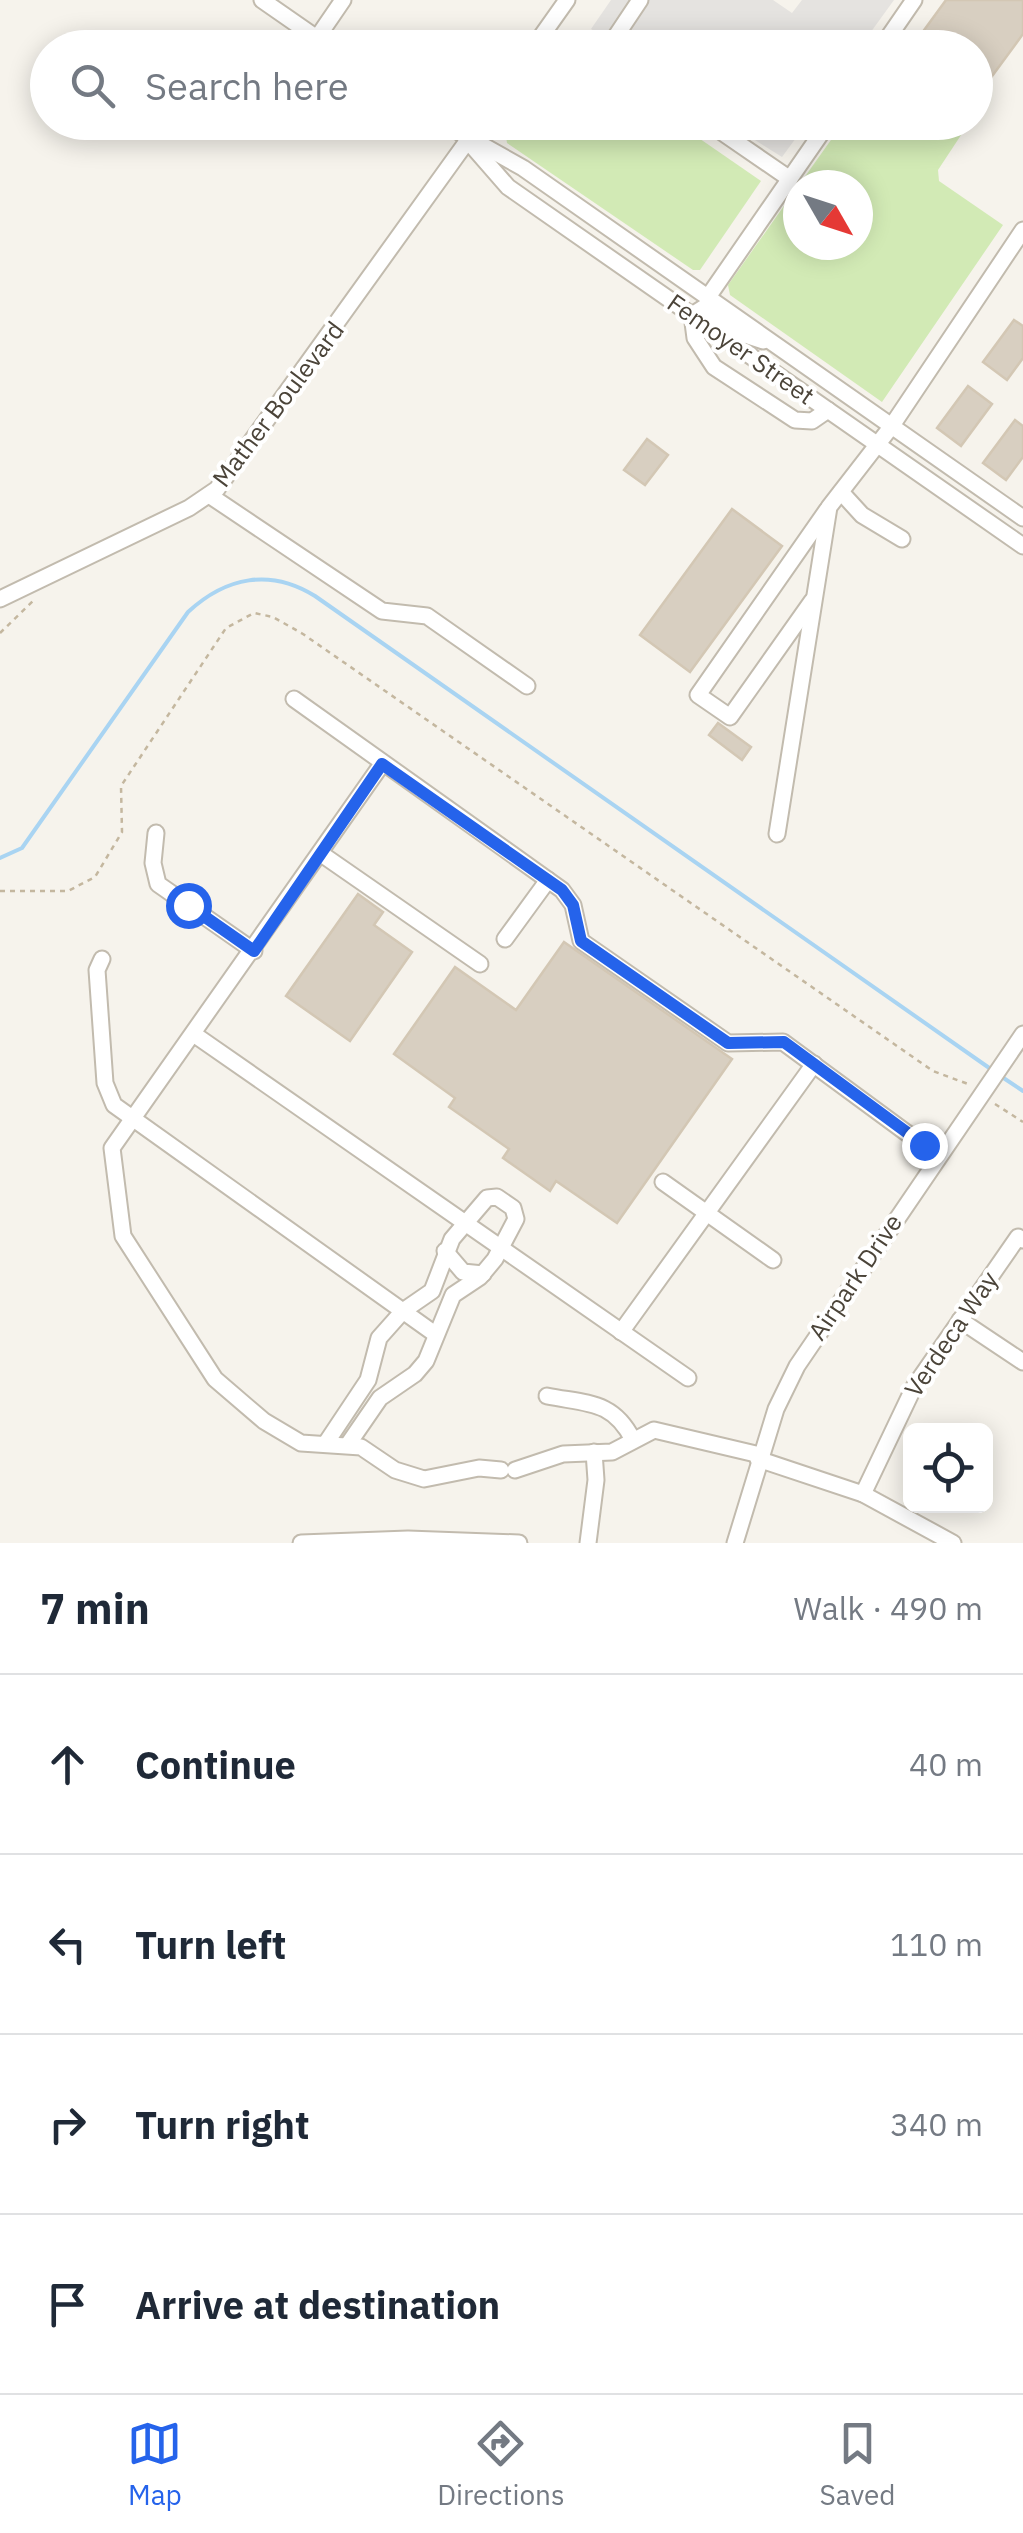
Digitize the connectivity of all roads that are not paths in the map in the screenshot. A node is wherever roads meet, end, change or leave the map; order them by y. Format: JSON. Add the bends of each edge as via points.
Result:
{"nodes":[{"id":1,"x":262,"y":0,"type":"edge"},
{"id":2,"x":343,"y":0,"type":"edge"},
{"id":3,"x":566,"y":0,"type":"edge"},
{"id":4,"x":640,"y":0,"type":"edge"},
{"id":5,"x":914,"y":0,"type":"edge"},
{"id":6,"x":305,"y":30,"type":"edge"},
{"id":7,"x":322,"y":30,"type":"edge"},
{"id":8,"x":546,"y":30,"type":"edge"},
{"id":9,"x":620,"y":30,"type":"edge"},
{"id":10,"x":893,"y":30,"type":"edge"},
{"id":11,"x":733,"y":140,"type":"edge"},
{"id":12,"x":817,"y":140,"type":"edge"},
{"id":13,"x":468,"y":141,"type":"junction"},
{"id":14,"x":796,"y":170,"type":"edge"},
{"id":15,"x":783,"y":174,"type":"edge"},
{"id":16,"x":783,"y":189,"type":"edge"},
{"id":17,"x":1023,"y":230,"type":"edge"},
{"id":18,"x":708,"y":297,"type":"junction"},
{"id":19,"x":692,"y":315,"type":"junction"},
{"id":20,"x":776,"y":345,"type":"junction"},
{"id":21,"x":828,"y":410,"type":"junction"},
{"id":22,"x":892,"y":426,"type":"junction"},
{"id":23,"x":878,"y":444,"type":"junction"},
{"id":24,"x":841,"y":492,"type":"junction"},
{"id":25,"x":209,"y":495,"type":"junction"},
{"id":26,"x":829,"y":506,"type":"junction"},
{"id":27,"x":1023,"y":518,"type":"edge"},
{"id":28,"x":902,"y":539,"type":"dead end"},
{"id":29,"x":1023,"y":546,"type":"edge"},
{"id":30,"x":815,"y":596,"type":"junction"},
{"id":31,"x":0,"y":599,"type":"edge"},
{"id":32,"x":528,"y":686,"type":"dead end"},
{"id":33,"x":294,"y":699,"type":"dead end"},
{"id":34,"x":382,"y":764,"type":"junction"},
{"id":35,"x":156,"y":833,"type":"dead end"},
{"id":36,"x":777,"y":834,"type":"dead end"},
{"id":37,"x":320,"y":854,"type":"junction"},
{"id":38,"x":548,"y":880,"type":"junction"},
{"id":39,"x":505,"y":939,"type":"dead end"},
{"id":40,"x":254,"y":951,"type":"junction"},
{"id":41,"x":102,"y":958,"type":"dead end"},
{"id":42,"x":480,"y":964,"type":"dead end"},
{"id":43,"x":1023,"y":1034,"type":"edge"},
{"id":44,"x":195,"y":1035,"type":"junction"},
{"id":45,"x":814,"y":1064,"type":"junction"},
{"id":46,"x":132,"y":1118,"type":"junction"},
{"id":47,"x":938,"y":1156,"type":"junction"},
{"id":48,"x":663,"y":1182,"type":"dead end"},
{"id":49,"x":706,"y":1212,"type":"junction"},
{"id":50,"x":465,"y":1222,"type":"junction"},
{"id":51,"x":1023,"y":1240,"type":"edge"},
{"id":52,"x":502,"y":1248,"type":"junction"},
{"id":53,"x":445,"y":1251,"type":"junction"},
{"id":54,"x":773,"y":1260,"type":"dead end"},
{"id":55,"x":483,"y":1274,"type":"junction"},
{"id":56,"x":404,"y":1311,"type":"junction"},
{"id":57,"x":960,"y":1320,"type":"junction"},
{"id":58,"x":621,"y":1332,"type":"junction"},
{"id":59,"x":435,"y":1334,"type":"junction"},
{"id":60,"x":1023,"y":1362,"type":"edge"},
{"id":61,"x":688,"y":1378,"type":"dead end"},
{"id":62,"x":546,"y":1396,"type":"dead end"},
{"id":63,"x":633,"y":1440,"type":"junction"},
{"id":64,"x":326,"y":1442,"type":"junction"},
{"id":65,"x":348,"y":1444,"type":"junction"},
{"id":66,"x":594,"y":1452,"type":"junction"},
{"id":67,"x":759,"y":1457,"type":"junction"},
{"id":68,"x":862,"y":1494,"type":"junction"},
{"id":69,"x":301,"y":1543,"type":"edge"},
{"id":70,"x":520,"y":1543,"type":"edge"},
{"id":71,"x":588,"y":1543,"type":"edge"},
{"id":72,"x":736,"y":1543,"type":"edge"},
{"id":73,"x":954,"y":1543,"type":"edge"}],
"edges":[{"from":1,"to":6,"type":"street"},
{"from":2,"to":7,"type":"street"},
{"from":3,"to":8,"type":"street"},
{"from":4,"to":9,"type":"street"},
{"from":5,"to":10,"type":"street"},
{"from":11,"to":15,"type":"street"},
{"from":12,"to":14,"type":"street"},
{"from":13,"to":18,"type":"street","name":"Femoyer Street","via":[[523,168]]},
{"from":13,"to":19,"type":"street","name":"Femoyer Street","via":[[508,187]]},
{"from":13,"to":25,"type":"street","name":"Mather Boulevard","via":[[236,467]]},
{"from":16,"to":18,"type":"street"},
{"from":17,"to":22,"type":"street"},
{"from":18,"to":20,"type":"street","name":"Femoyer Street"},
{"from":19,"to":20,"type":"street","via":[[703,308],[739,333]]},
{"from":19,"to":21,"type":"street","name":"Femoyer Street"},
{"from":19,"to":21,"type":"street","via":[[695,338],[714,367],[794,420],[812,421]]},
{"from":20,"to":22,"type":"street","name":"Femoyer Street"},
{"from":21,"to":23,"type":"street","name":"Femoyer Street"},
{"from":22,"to":23,"type":"street"},
{"from":22,"to":27,"type":"street","name":"Femoyer Street"},
{"from":23,"to":24,"type":"street"},
{"from":23,"to":29,"type":"street","name":"Femoyer Street"},
{"from":24,"to":26,"type":"street"},
{"from":24,"to":28,"type":"street","via":[[862,515]]},
{"from":25,"to":31,"type":"street","name":"Mather Boulevard"},
{"from":25,"to":32,"type":"street","via":[[382,612],[427,616]]},
{"from":26,"to":30,"type":"street"},
{"from":26,"to":30,"type":"street","via":[[698,695],[730,718]]},
{"from":30,"to":36,"type":"street"},
{"from":33,"to":34,"type":"street"},
{"from":34,"to":37,"type":"street"},
{"from":34,"to":38,"type":"street"},
{"from":35,"to":40,"type":"street","via":[[158,884]]},
{"from":37,"to":40,"type":"street"},
{"from":37,"to":42,"type":"street"},
{"from":38,"to":39,"type":"street"},
{"from":38,"to":45,"type":"street","via":[[573,905],[581,941],[728,1043],[784,1042]]},
{"from":40,"to":44,"type":"street"},
{"from":41,"to":46,"type":"street","via":[[97,970],[105,1083],[114,1105]]},
{"from":43,"to":47,"type":"street","name":"Airpark Drive"},
{"from":44,"to":46,"type":"street"},
{"from":44,"to":50,"type":"street"},
{"from":45,"to":47,"type":"street"},
{"from":45,"to":49,"type":"street"},
{"from":46,"to":56,"type":"street"},
{"from":46,"to":64,"type":"street","via":[[112,1148],[123,1236],[215,1379],[301,1443]]},
{"from":47,"to":67,"type":"street","name":"Airpark Drive","via":[[821,1324]]},
{"from":48,"to":49,"type":"street"},
{"from":49,"to":54,"type":"street"},
{"from":49,"to":58,"type":"street"},
{"from":50,"to":52,"type":"street"},
{"from":50,"to":52,"type":"street","via":[[487,1198],[513,1208],[516,1219]]},
{"from":50,"to":53,"type":"street"},
{"from":51,"to":57,"type":"street","name":"Verdeca Way","via":[[1018,1237]]},
{"from":52,"to":55,"type":"street"},
{"from":52,"to":58,"type":"street"},
{"from":53,"to":55,"type":"street","via":[[463,1272]]},
{"from":53,"to":56,"type":"street","via":[[432,1292]]},
{"from":55,"to":59,"type":"street","via":[[453,1295]]},
{"from":56,"to":59,"type":"street"},
{"from":56,"to":64,"type":"street","via":[[379,1338],[368,1380]]},
{"from":57,"to":60,"type":"street"},
{"from":57,"to":68,"type":"street","name":"Verdeca Way","via":[[897,1416]]},
{"from":58,"to":61,"type":"street"},
{"from":59,"to":65,"type":"street","via":[[415,1374],[380,1398]]},
{"from":62,"to":63,"type":"street","via":[[612,1410]]},
{"from":63,"to":66,"type":"street","via":[[612,1452]]},
{"from":63,"to":67,"type":"street","via":[[654,1430]]},
{"from":64,"to":65,"type":"street"},
{"from":65,"to":66,"type":"street","via":[[424,1479]]},
{"from":66,"to":71,"type":"street"},
{"from":67,"to":68,"type":"street"},
{"from":67,"to":72,"type":"street","name":"Airpark Drive"},
{"from":68,"to":73,"type":"street"},
{"from":69,"to":70,"type":"street"}]}
